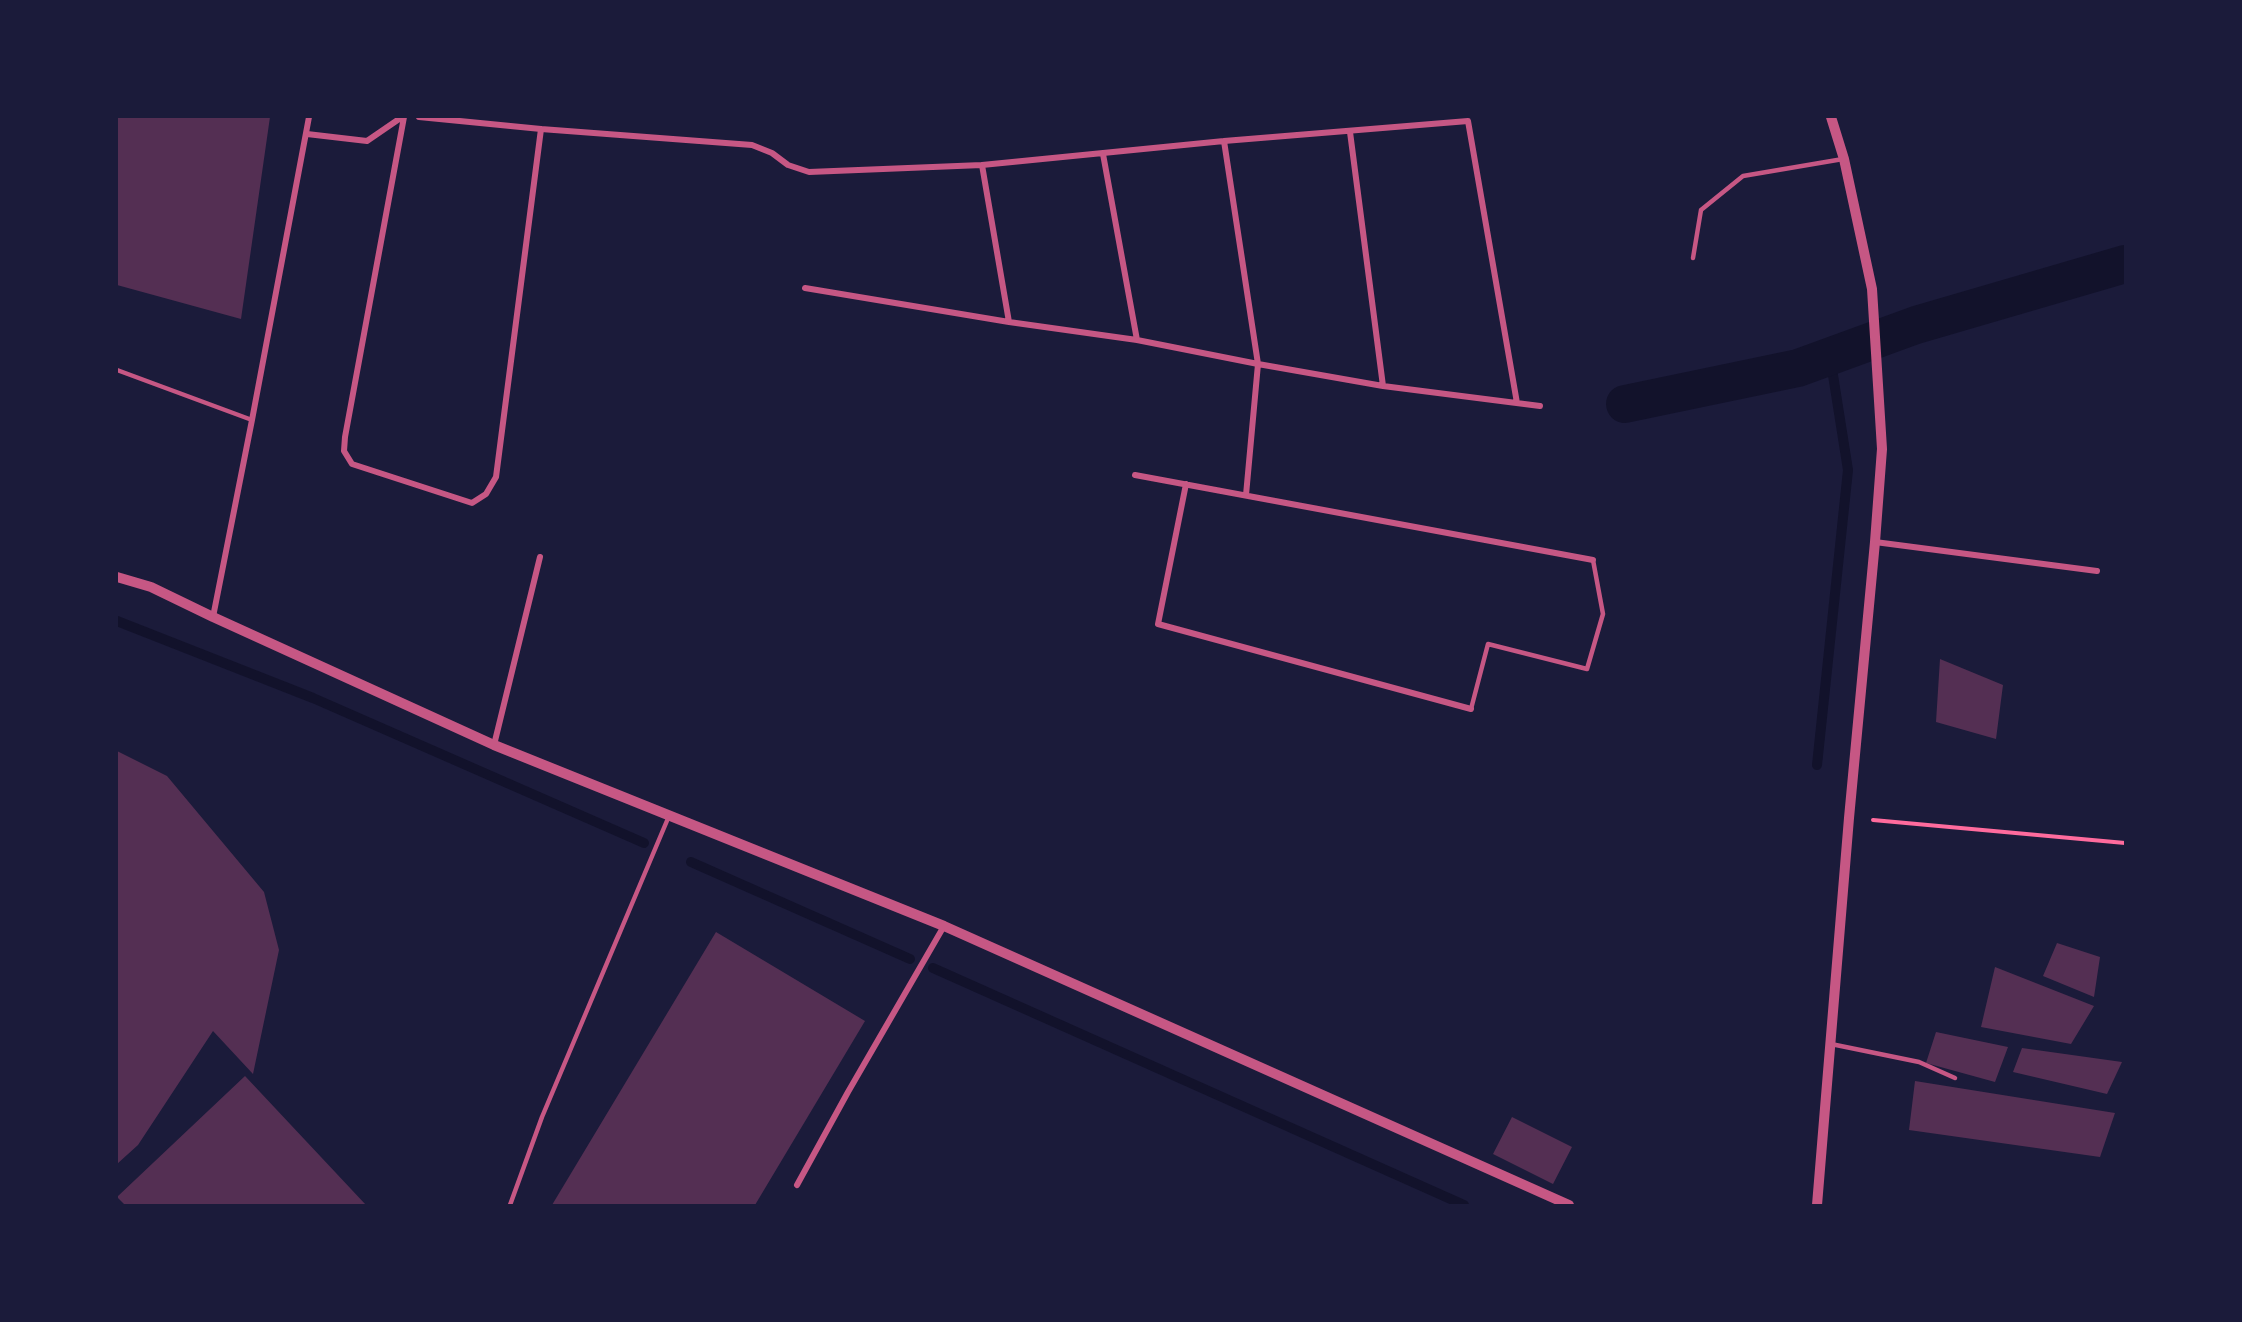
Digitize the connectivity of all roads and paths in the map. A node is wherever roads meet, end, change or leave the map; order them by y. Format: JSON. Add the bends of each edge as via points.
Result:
{"nodes":[{"id":1,"x":309,"y":117,"type":"edge"},
{"id":2,"x":403,"y":117,"type":"edge"},
{"id":3,"x":419,"y":117,"type":"edge"},
{"id":4,"x":1832,"y":117,"type":"edge"},
{"id":5,"x":542,"y":129,"type":"junction"},
{"id":6,"x":1350,"y":132,"type":"junction"},
{"id":7,"x":307,"y":134,"type":"junction"},
{"id":8,"x":1224,"y":141,"type":"junction"},
{"id":9,"x":1103,"y":154,"type":"junction"},
{"id":10,"x":1844,"y":159,"type":"junction"},
{"id":11,"x":982,"y":165,"type":"junction"},
{"id":12,"x":1693,"y":258,"type":"dead end"},
{"id":13,"x":805,"y":288,"type":"dead end"},
{"id":14,"x":1009,"y":322,"type":"junction"},
{"id":15,"x":1137,"y":340,"type":"junction"},
{"id":16,"x":1258,"y":364,"type":"junction"},
{"id":17,"x":117,"y":370,"type":"edge"},
{"id":18,"x":1383,"y":386,"type":"junction"},
{"id":19,"x":1516,"y":403,"type":"junction"},
{"id":20,"x":1540,"y":406,"type":"dead end"},
{"id":21,"x":252,"y":420,"type":"junction"},
{"id":22,"x":1135,"y":475,"type":"dead end"},
{"id":23,"x":1186,"y":484,"type":"junction"},
{"id":24,"x":1246,"y":495,"type":"junction"},
{"id":25,"x":1875,"y":542,"type":"junction"},
{"id":26,"x":540,"y":557,"type":"dead end"},
{"id":27,"x":1593,"y":560,"type":"joint"},
{"id":28,"x":2097,"y":571,"type":"dead end"},
{"id":29,"x":117,"y":577,"type":"edge"},
{"id":30,"x":213,"y":617,"type":"junction"},
{"id":31,"x":1471,"y":709,"type":"joint"},
{"id":32,"x":494,"y":745,"type":"junction"},
{"id":33,"x":669,"y":814,"type":"junction"},
{"id":34,"x":1849,"y":818,"type":"junction"},
{"id":35,"x":2125,"y":843,"type":"edge"},
{"id":36,"x":944,"y":926,"type":"junction"},
{"id":37,"x":1830,"y":1044,"type":"junction"},
{"id":38,"x":1955,"y":1078,"type":"dead end"},
{"id":39,"x":797,"y":1185,"type":"dead end"},
{"id":40,"x":510,"y":1205,"type":"edge"},
{"id":41,"x":1569,"y":1205,"type":"edge"},
{"id":42,"x":1817,"y":1205,"type":"edge"}],
"edges":[{"from":1,"to":7,"type":"street"},
{"from":2,"to":5,"type":"street","via":[[344,451],[352,464],[472,503],[486,494],[496,477]]},
{"from":2,"to":7,"type":"street","via":[[367,141]]},
{"from":3,"to":5,"type":"street"},
{"from":4,"to":10,"type":"street"},
{"from":5,"to":11,"type":"street","via":[[752,145],[808,172]]},
{"from":6,"to":8,"type":"street"},
{"from":6,"to":18,"type":"street"},
{"from":6,"to":19,"type":"street","via":[[1468,122]]},
{"from":7,"to":21,"type":"street"},
{"from":8,"to":9,"type":"street"},
{"from":8,"to":16,"type":"street"},
{"from":9,"to":11,"type":"street"},
{"from":9,"to":15,"type":"street"},
{"from":10,"to":12,"type":"lane","via":[[1743,176],[1701,210]]},
{"from":10,"to":25,"type":"street","via":[[1872,290],[1882,449]]},
{"from":11,"to":14,"type":"street"},
{"from":13,"to":14,"type":"street"},
{"from":14,"to":15,"type":"street"},
{"from":15,"to":16,"type":"street"},
{"from":16,"to":18,"type":"street"},
{"from":16,"to":24,"type":"street"},
{"from":17,"to":21,"type":"lane"},
{"from":18,"to":19,"type":"street"},
{"from":19,"to":20,"type":"street"},
{"from":21,"to":30,"type":"street"},
{"from":22,"to":23,"type":"street"},
{"from":23,"to":24,"type":"street"},
{"from":23,"to":31,"type":"street","via":[[1158,624]]},
{"from":24,"to":27,"type":"street"},
{"from":25,"to":28,"type":"street"},
{"from":25,"to":34,"type":"street"},
{"from":26,"to":32,"type":"street"},
{"from":27,"to":31,"type":"lane","via":[[1603,614],[1587,669],[1488,645]]},
{"from":29,"to":30,"type":"street","via":[[151,587]]},
{"from":30,"to":32,"type":"street"},
{"from":32,"to":33,"type":"street"},
{"from":33,"to":36,"type":"street"},
{"from":33,"to":40,"type":"lane","via":[[547,1106]]},
{"from":34,"to":35,"type":"path"},
{"from":34,"to":37,"type":"street"},
{"from":36,"to":39,"type":"street"},
{"from":36,"to":41,"type":"street"},
{"from":37,"to":38,"type":"lane","via":[[1919,1062]]},
{"from":37,"to":42,"type":"street"}]}
